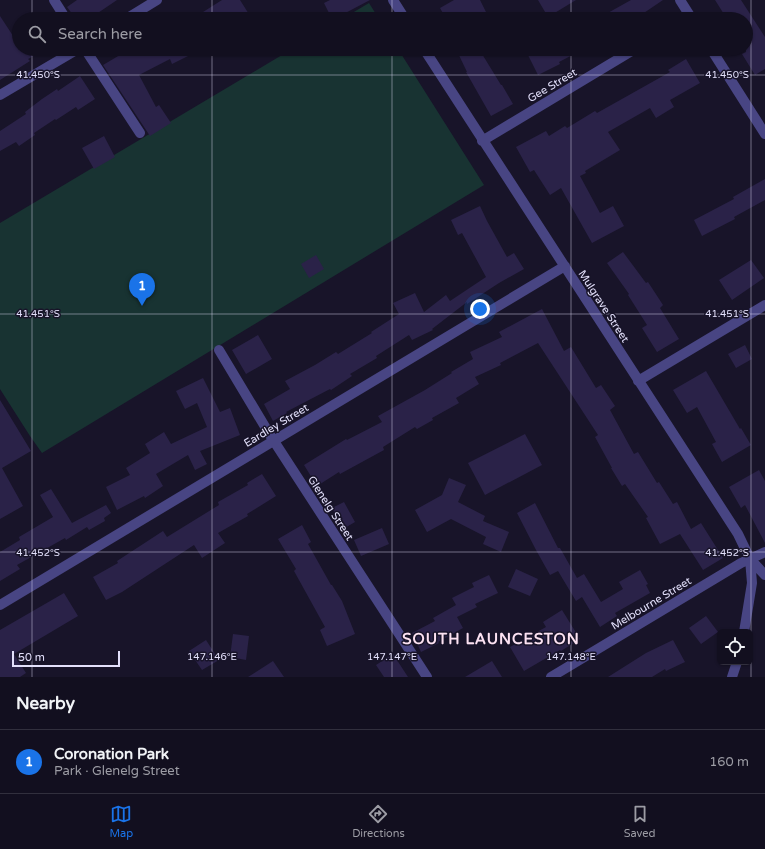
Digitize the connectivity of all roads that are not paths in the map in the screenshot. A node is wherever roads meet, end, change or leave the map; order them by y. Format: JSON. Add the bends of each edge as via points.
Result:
{"nodes":[{"id":1,"x":54,"y":0,"type":"edge"},
{"id":2,"x":157,"y":0,"type":"edge"},
{"id":3,"x":393,"y":0,"type":"edge"},
{"id":4,"x":680,"y":0,"type":"edge"},
{"id":5,"x":62,"y":12,"type":"edge"},
{"id":6,"x":137,"y":12,"type":"edge"},
{"id":7,"x":401,"y":12,"type":"edge"},
{"id":8,"x":686,"y":12,"type":"edge"},
{"id":9,"x":66,"y":56,"type":"edge"},
{"id":10,"x":90,"y":56,"type":"edge"},
{"id":11,"x":428,"y":56,"type":"edge"},
{"id":12,"x":623,"y":56,"type":"edge"},
{"id":13,"x":715,"y":56,"type":"edge"},
{"id":14,"x":0,"y":95,"type":"edge"},
{"id":15,"x":140,"y":133,"type":"dead end"},
{"id":16,"x":765,"y":134,"type":"edge"},
{"id":17,"x":482,"y":141,"type":"junction"},
{"id":18,"x":565,"y":266,"type":"junction"},
{"id":19,"x":765,"y":305,"type":"edge"},
{"id":20,"x":219,"y":350,"type":"dead end"},
{"id":21,"x":638,"y":381,"type":"junction"},
{"id":22,"x":273,"y":440,"type":"junction"},
{"id":23,"x":765,"y":552,"type":"edge"},
{"id":24,"x":750,"y":559,"type":"junction"},
{"id":25,"x":765,"y":575,"type":"edge"},
{"id":26,"x":0,"y":605,"type":"edge"},
{"id":27,"x":744,"y":629,"type":"edge"},
{"id":28,"x":736,"y":665,"type":"edge"},
{"id":29,"x":427,"y":677,"type":"edge"},
{"id":30,"x":551,"y":677,"type":"edge"},
{"id":31,"x":732,"y":677,"type":"edge"}],
"edges":[{"from":1,"to":5,"type":"street"},
{"from":2,"to":6,"type":"street"},
{"from":3,"to":7,"type":"street"},
{"from":4,"to":8,"type":"street"},
{"from":9,"to":14,"type":"street"},
{"from":10,"to":15,"type":"street"},
{"from":11,"to":17,"type":"street","name":"Mulgrave Street"},
{"from":12,"to":17,"type":"street","name":"Gee Street"},
{"from":13,"to":16,"type":"street"},
{"from":17,"to":18,"type":"street","name":"Mulgrave Street"},
{"from":18,"to":21,"type":"street","name":"Mulgrave Street"},
{"from":18,"to":22,"type":"street","name":"Eardley Street"},
{"from":19,"to":21,"type":"street"},
{"from":20,"to":22,"type":"street","name":"Glenelg Street"},
{"from":21,"to":24,"type":"street","name":"Mulgrave Street","via":[[739,537]]},
{"from":22,"to":26,"type":"street","name":"Eardley Street"},
{"from":22,"to":29,"type":"street","name":"Glenelg Street"},
{"from":23,"to":24,"type":"street","name":"Melbourne Street"},
{"from":24,"to":25,"type":"street","name":"Mulgrave Street"},
{"from":24,"to":27,"type":"street","via":[[752,583]]},
{"from":24,"to":30,"type":"street","name":"Melbourne Street"},
{"from":28,"to":31,"type":"street"}]}
